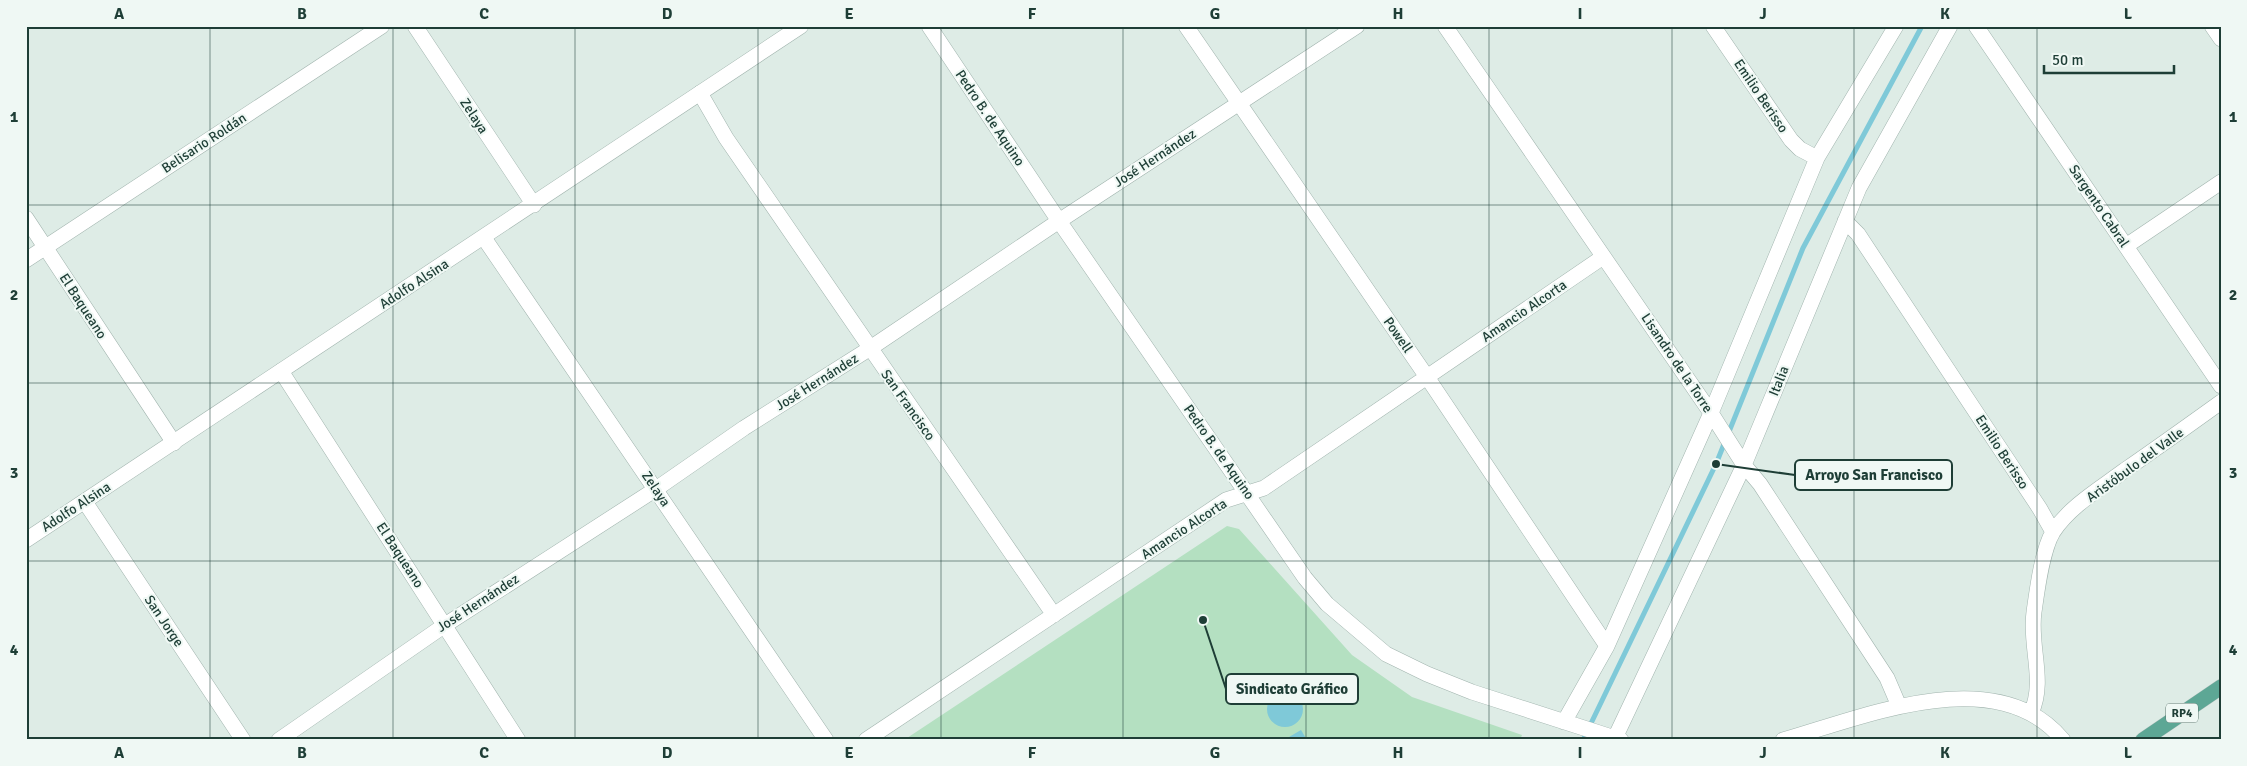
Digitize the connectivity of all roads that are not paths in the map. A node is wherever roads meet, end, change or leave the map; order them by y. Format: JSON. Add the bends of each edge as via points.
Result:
{"nodes":[{"id":1,"x":382,"y":26,"type":"edge"},
{"id":2,"x":415,"y":26,"type":"edge"},
{"id":3,"x":800,"y":26,"type":"edge"},
{"id":4,"x":929,"y":26,"type":"edge"},
{"id":5,"x":1186,"y":26,"type":"edge"},
{"id":6,"x":1357,"y":26,"type":"edge"},
{"id":7,"x":1445,"y":26,"type":"edge"},
{"id":8,"x":1713,"y":26,"type":"edge"},
{"id":9,"x":1896,"y":26,"type":"edge"},
{"id":10,"x":1950,"y":26,"type":"edge"},
{"id":11,"x":1976,"y":26,"type":"edge"},
{"id":12,"x":2212,"y":26,"type":"edge"},
{"id":13,"x":2221,"y":38,"type":"edge"},
{"id":14,"x":700,"y":93,"type":"junction"},
{"id":15,"x":1238,"y":103,"type":"junction"},
{"id":16,"x":1817,"y":158,"type":"junction"},
{"id":17,"x":2221,"y":182,"type":"edge"},
{"id":18,"x":534,"y":205,"type":"junction"},
{"id":19,"x":26,"y":218,"type":"edge"},
{"id":20,"x":1059,"y":221,"type":"junction"},
{"id":21,"x":1845,"y":222,"type":"junction"},
{"id":22,"x":484,"y":238,"type":"junction"},
{"id":23,"x":2126,"y":246,"type":"junction"},
{"id":24,"x":45,"y":248,"type":"junction"},
{"id":25,"x":1604,"y":257,"type":"junction"},
{"id":26,"x":26,"y":260,"type":"edge"},
{"id":27,"x":869,"y":349,"type":"junction"},
{"id":28,"x":281,"y":371,"type":"junction"},
{"id":29,"x":1428,"y":377,"type":"junction"},
{"id":30,"x":2221,"y":386,"type":"edge"},
{"id":31,"x":2221,"y":402,"type":"edge"},
{"id":32,"x":1712,"y":413,"type":"junction"},
{"id":33,"x":174,"y":443,"type":"junction"},
{"id":34,"x":1740,"y":459,"type":"junction"},
{"id":35,"x":656,"y":489,"type":"junction"},
{"id":36,"x":1248,"y":494,"type":"junction"},
{"id":37,"x":84,"y":502,"type":"junction"},
{"id":38,"x":2053,"y":532,"type":"junction"},
{"id":39,"x":26,"y":540,"type":"edge"},
{"id":40,"x":1054,"y":615,"type":"junction"},
{"id":41,"x":445,"y":624,"type":"junction"},
{"id":42,"x":1607,"y":646,"type":"junction"},
{"id":43,"x":2221,"y":687,"type":"edge"},
{"id":44,"x":1899,"y":706,"type":"junction"},
{"id":45,"x":2031,"y":713,"type":"junction"},
{"id":46,"x":1570,"y":724,"type":"junction"},
{"id":47,"x":1614,"y":738,"type":"edge"},
{"id":48,"x":243,"y":740,"type":"edge"},
{"id":49,"x":279,"y":740,"type":"edge"},
{"id":50,"x":518,"y":740,"type":"edge"},
{"id":51,"x":826,"y":740,"type":"edge"},
{"id":52,"x":866,"y":740,"type":"edge"},
{"id":53,"x":1783,"y":740,"type":"edge"},
{"id":54,"x":2063,"y":740,"type":"edge"},
{"id":55,"x":2143,"y":740,"type":"edge"}],
"edges":[{"from":1,"to":24,"type":"street","name":"Belisario Roldán"},
{"from":2,"to":18,"type":"street","name":"Zelaya"},
{"from":3,"to":14,"type":"street","name":"Adolfo Alsina"},
{"from":4,"to":20,"type":"street","name":"Pedro B. de Aquino"},
{"from":5,"to":15,"type":"street","name":"Powell"},
{"from":6,"to":15,"type":"street","name":"José Hernández"},
{"from":7,"to":25,"type":"street","name":"Lisandro de la Torre"},
{"from":8,"to":16,"type":"street","name":"Emilio Berisso","via":[[1791,140]]},
{"from":9,"to":16,"type":"street"},
{"from":10,"to":21,"type":"street","name":"Italia","via":[[1859,188]]},
{"from":11,"to":23,"type":"street","name":"Sargento Cabral"},
{"from":12,"to":13,"type":"street"},
{"from":14,"to":18,"type":"street","name":"Adolfo Alsina"},
{"from":14,"to":27,"type":"street","name":"San Francisco","via":[[726,138]]},
{"from":15,"to":20,"type":"street","name":"José Hernández"},
{"from":15,"to":29,"type":"street","name":"Powell"},
{"from":16,"to":32,"type":"street"},
{"from":17,"to":23,"type":"street"},
{"from":18,"to":22,"type":"street","name":"Adolfo Alsina"},
{"from":19,"to":24,"type":"street","name":"El Baqueano"},
{"from":20,"to":27,"type":"street","name":"José Hernández"},
{"from":20,"to":36,"type":"street","name":"Pedro B. de Aquino"},
{"from":21,"to":34,"type":"street","name":"Italia"},
{"from":21,"to":38,"type":"street","name":"Emilio Berisso","via":[[1858,234]]},
{"from":22,"to":28,"type":"street","name":"Adolfo Alsina"},
{"from":22,"to":35,"type":"street","name":"Zelaya"},
{"from":23,"to":30,"type":"street","name":"Sargento Cabral"},
{"from":24,"to":26,"type":"street","name":"Belisario Roldán"},
{"from":24,"to":33,"type":"street","name":"El Baqueano"},
{"from":25,"to":29,"type":"street","name":"Amancio Alcorta"},
{"from":25,"to":32,"type":"street","name":"Lisandro de la Torre"},
{"from":27,"to":35,"type":"street","name":"José Hernández","via":[[744,428]]},
{"from":27,"to":40,"type":"street","name":"San Francisco"},
{"from":28,"to":33,"type":"street","name":"Adolfo Alsina"},
{"from":28,"to":41,"type":"street","name":"El Baqueano"},
{"from":29,"to":36,"type":"street","name":"Amancio Alcorta","via":[[1264,488]]},
{"from":29,"to":42,"type":"street","name":"Powell"},
{"from":31,"to":38,"type":"street","name":"Aristóbulo del Valle","via":[[2096,491]]},
{"from":32,"to":34,"type":"street","name":"Lisandro de la Torre"},
{"from":32,"to":42,"type":"street"},
{"from":33,"to":37,"type":"street","name":"Adolfo Alsina"},
{"from":34,"to":44,"type":"street","name":"Lisandro de la Torre","via":[[1760,484],[1887,678]]},
{"from":34,"to":47,"type":"street","name":"Italia"},
{"from":35,"to":41,"type":"street","name":"José Hernández"},
{"from":35,"to":51,"type":"street","name":"Zelaya"},
{"from":36,"to":40,"type":"street","name":"Amancio Alcorta","via":[[1226,500]]},
{"from":36,"to":46,"type":"street","name":"Pedro B. de Aquino","via":[[1327,604],[1386,654],[1472,692]]},
{"from":37,"to":39,"type":"street","name":"Adolfo Alsina"},
{"from":37,"to":48,"type":"street","name":"San Jorge"},
{"from":38,"to":45,"type":"street","via":[[2037,586],[2033,621],[2038,688]]},
{"from":40,"to":52,"type":"street","name":"Amancio Alcorta"},
{"from":41,"to":49,"type":"street","name":"José Hernández"},
{"from":41,"to":50,"type":"street","name":"El Baqueano"},
{"from":42,"to":46,"type":"street"},
{"from":43,"to":55,"type":"main road","number":"RP4"},
{"from":44,"to":45,"type":"street","via":[[1982,699]]},
{"from":44,"to":53,"type":"street"},
{"from":45,"to":54,"type":"street"},
{"from":46,"to":47,"type":"street","name":"Pedro B. de Aquino"}]}
